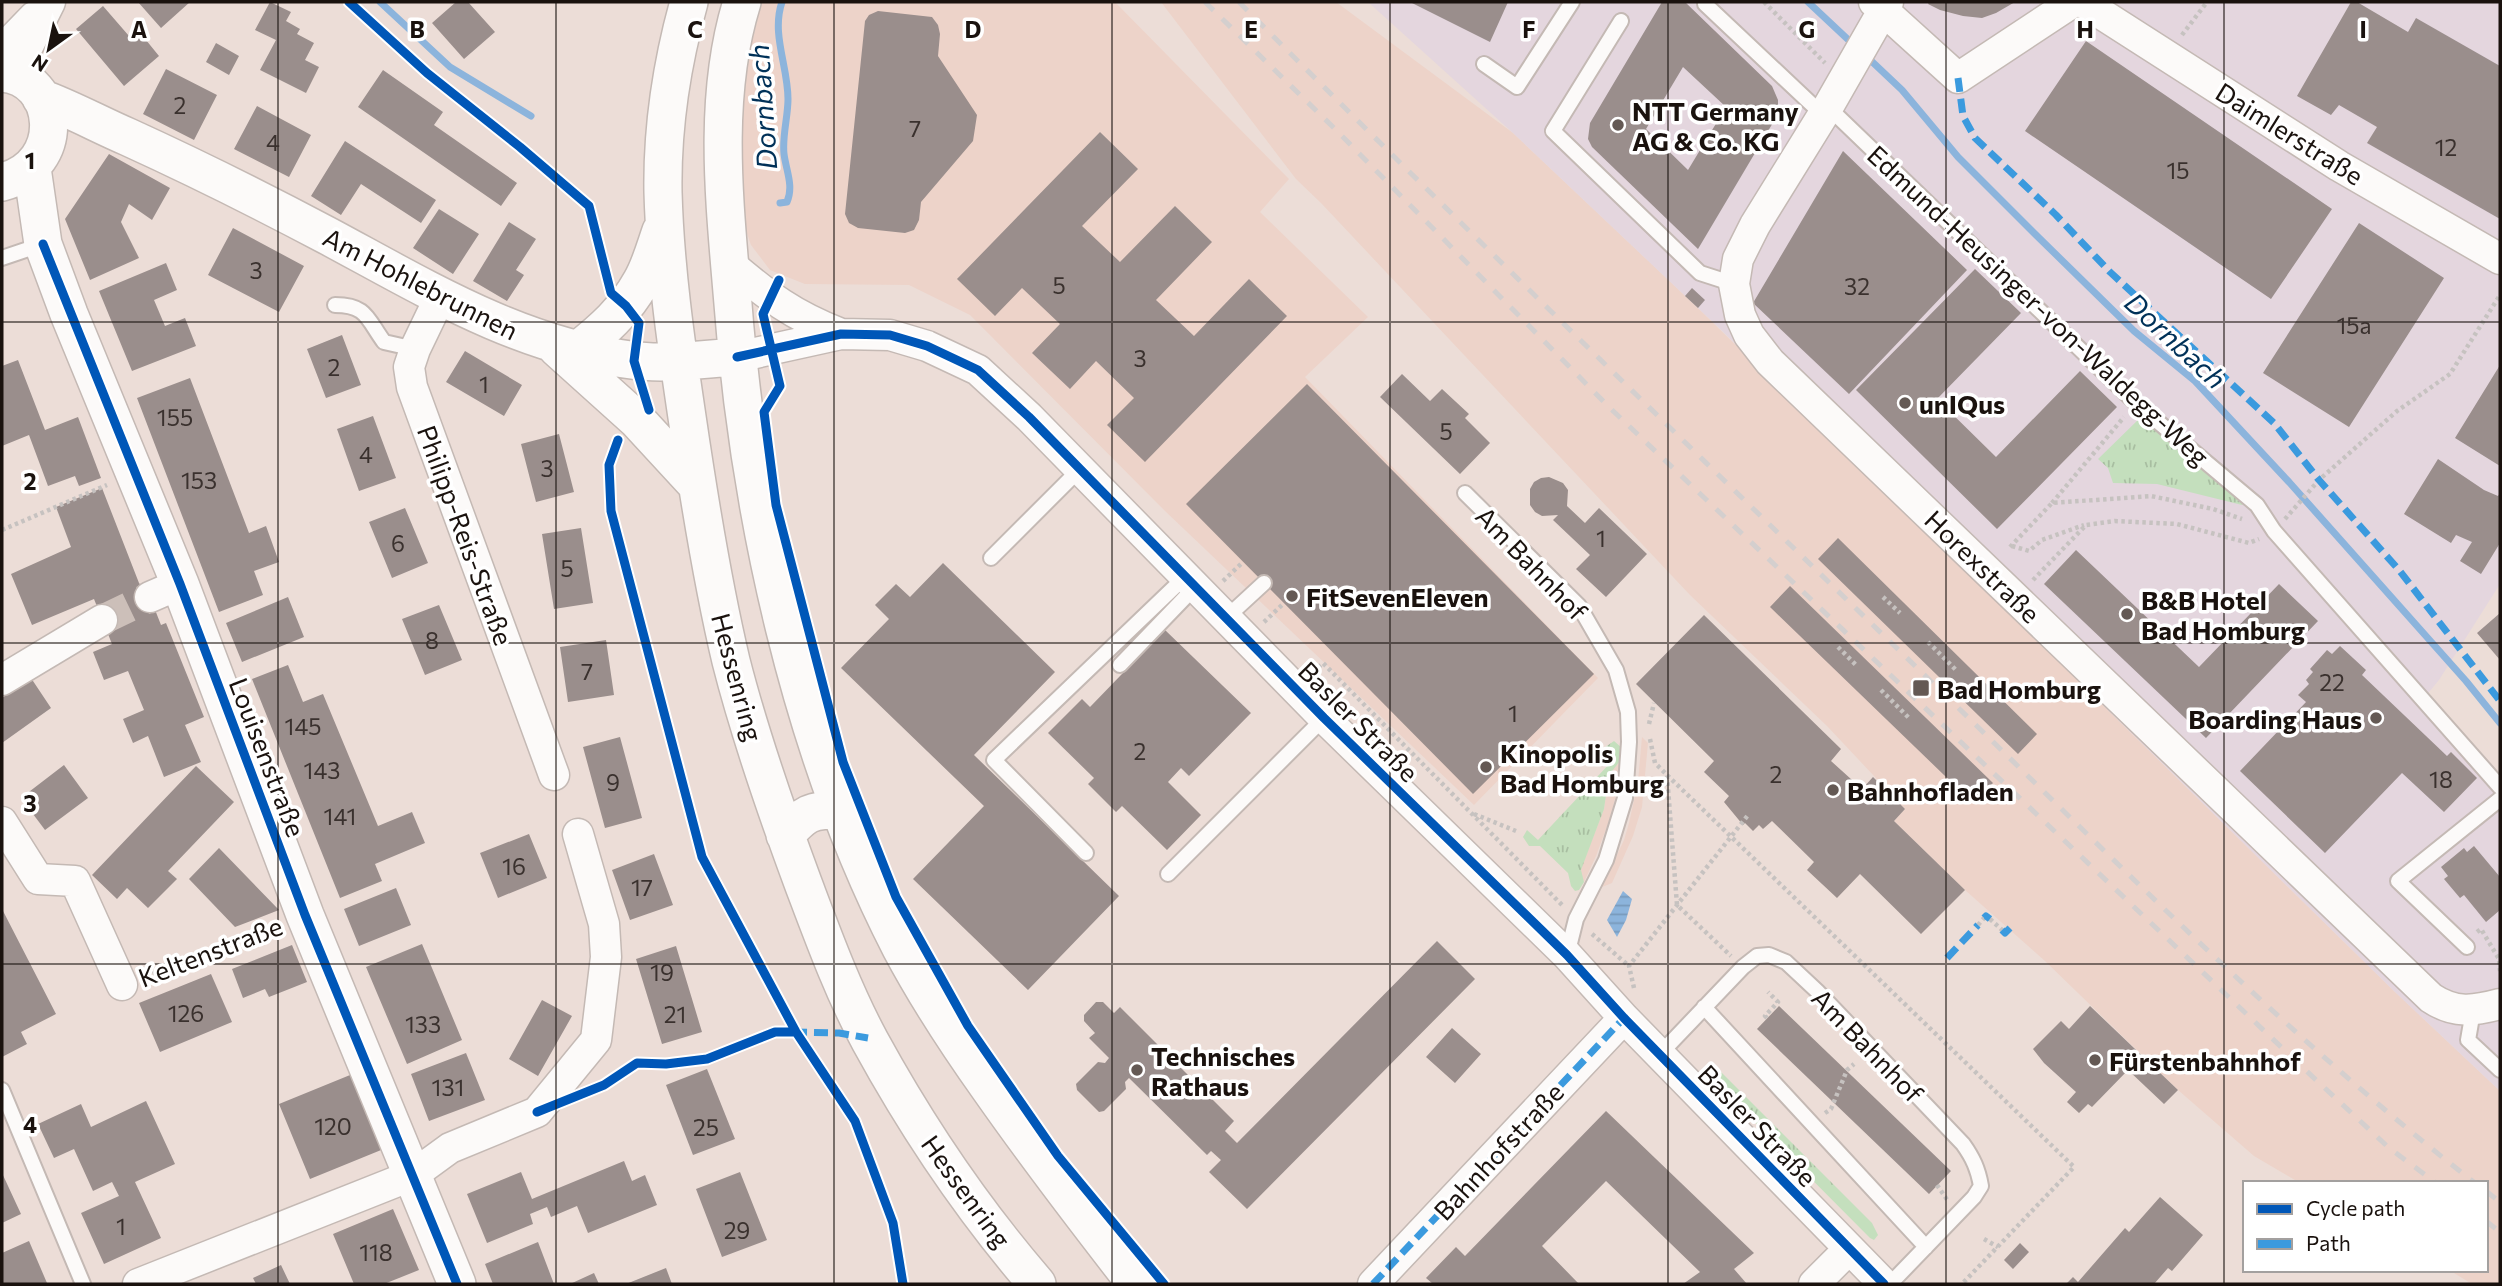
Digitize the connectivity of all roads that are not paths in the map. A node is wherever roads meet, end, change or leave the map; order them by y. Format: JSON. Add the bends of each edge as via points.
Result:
{"nodes":[{"id":1,"x":50,"y":2,"type":"edge"},
{"id":2,"x":689,"y":2,"type":"edge"},
{"id":3,"x":742,"y":2,"type":"edge"},
{"id":4,"x":1572,"y":2,"type":"edge"},
{"id":5,"x":2073,"y":2,"type":"edge"},
{"id":6,"x":2083,"y":2,"type":"edge"},
{"id":7,"x":1705,"y":4,"type":"dead end"},
{"id":8,"x":1882,"y":4,"type":"edge"},
{"id":9,"x":1620,"y":22,"type":"dead end"},
{"id":10,"x":2,"y":50,"type":"edge"},
{"id":11,"x":1484,"y":64,"type":"dead end"},
{"id":12,"x":22,"y":84,"type":"edge"},
{"id":13,"x":1825,"y":111,"type":"junction"},
{"id":14,"x":49,"y":134,"type":"junction"},
{"id":15,"x":125,"y":136,"type":"junction"},
{"id":16,"x":17,"y":175,"type":"edge"},
{"id":17,"x":2,"y":202,"type":"edge"},
{"id":18,"x":666,"y":221,"type":"junction"},
{"id":19,"x":43,"y":244,"type":"junction"},
{"id":20,"x":4,"y":255,"type":"edge"},
{"id":21,"x":2500,"y":259,"type":"edge"},
{"id":22,"x":729,"y":263,"type":"junction"},
{"id":23,"x":1734,"y":285,"type":"junction"},
{"id":24,"x":440,"y":297,"type":"junction"},
{"id":25,"x":335,"y":305,"type":"dead end"},
{"id":26,"x":841,"y":334,"type":"junction"},
{"id":27,"x":565,"y":347,"type":"junction"},
{"id":28,"x":415,"y":349,"type":"junction"},
{"id":29,"x":737,"y":357,"type":"junction"},
{"id":30,"x":678,"y":360,"type":"junction"},
{"id":31,"x":1080,"y":469,"type":"junction"},
{"id":32,"x":696,"y":484,"type":"junction"},
{"id":33,"x":1465,"y":493,"type":"dead end"},
{"id":34,"x":991,"y":558,"type":"dead end"},
{"id":35,"x":1201,"y":581,"type":"junction"},
{"id":36,"x":1264,"y":583,"type":"dead end"},
{"id":37,"x":1226,"y":618,"type":"junction"},
{"id":38,"x":102,"y":620,"type":"tunnel mouth"},
{"id":39,"x":1121,"y":665,"type":"dead end"},
{"id":40,"x":2,"y":680,"type":"edge"},
{"id":41,"x":1324,"y":718,"type":"junction"},
{"id":42,"x":554,"y":775,"type":"dead end"},
{"id":43,"x":2500,"y":787,"type":"edge"},
{"id":44,"x":2500,"y":799,"type":"edge"},
{"id":45,"x":840,"y":810,"type":"junction"},
{"id":46,"x":2,"y":822,"type":"edge"},
{"id":47,"x":578,"y":834,"type":"dead end"},
{"id":48,"x":785,"y":835,"type":"junction"},
{"id":49,"x":1086,"y":853,"type":"dead end"},
{"id":50,"x":1168,"y":874,"type":"dead end"},
{"id":51,"x":2467,"y":947,"type":"dead end"},
{"id":52,"x":1567,"y":955,"type":"junction"},
{"id":53,"x":122,"y":985,"type":"road end"},
{"id":54,"x":1629,"y":1005,"type":"junction"},
{"id":55,"x":1704,"y":1007,"type":"junction"},
{"id":56,"x":2486,"y":1007,"type":"edge"},
{"id":57,"x":1667,"y":1047,"type":"junction"},
{"id":58,"x":2500,"y":1070,"type":"edge"},
{"id":59,"x":2,"y":1090,"type":"edge"},
{"id":60,"x":413,"y":1175,"type":"junction"},
{"id":61,"x":1926,"y":1247,"type":"junction"},
{"id":62,"x":1849,"y":1249,"type":"junction"},
{"id":63,"x":83,"y":1284,"type":"edge"},
{"id":64,"x":138,"y":1284,"type":"edge"},
{"id":65,"x":457,"y":1284,"type":"edge"},
{"id":66,"x":1037,"y":1284,"type":"edge"},
{"id":67,"x":1136,"y":1284,"type":"edge"},
{"id":68,"x":1373,"y":1284,"type":"edge"},
{"id":69,"x":1814,"y":1284,"type":"edge"},
{"id":70,"x":1884,"y":1284,"type":"edge"},
{"id":71,"x":1890,"y":1284,"type":"edge"}],
"edges":[{"from":1,"to":10,"type":"street"},
{"from":1,"to":12,"type":"street","via":[[26,50]]},
{"from":2,"to":18,"type":"street","name":"Hessenring","via":[[666,134]]},
{"from":3,"to":22,"type":"street","via":[[729,57],[725,105]]},
{"from":4,"to":11,"type":"lane","via":[[1517,87]]},
{"from":5,"to":8,"type":"street","via":[[1958,78]]},
{"from":6,"to":21,"type":"street","name":"Daimlerstraße","via":[[2339,166]]},
{"from":7,"to":13,"type":"lane","name":"Edmund-Heusinger-von-Waldegg-Weg"},
{"from":8,"to":13,"type":"street","name":"Horexstraße"},
{"from":9,"to":23,"type":"lane","via":[[1553,131],[1700,274]]},
{"from":12,"to":14,"type":"street","via":[[48,115]]},
{"from":12,"to":15,"type":"street","name":"Am Hohlebrunnen"},
{"from":13,"to":23,"type":"street","name":"Horexstraße","via":[[1755,225],[1738,259]]},
{"from":13,"to":43,"type":"lane","name":"Edmund-Heusinger-von-Waldegg-Weg","via":[[2138,405],[2280,525]]},
{"from":14,"to":15,"type":"street","name":"Am Hohlebrunnen"},
{"from":14,"to":16,"type":"street","via":[[46,147]]},
{"from":15,"to":24,"type":"street","name":"Am Hohlebrunnen","via":[[233,186]]},
{"from":16,"to":19,"type":"street","name":"Louisenstraße"},
{"from":17,"to":19,"type":"street","name":"Louisenstraße"},
{"from":18,"to":27,"type":"street","via":[[643,280],[626,306],[610,324]]},
{"from":18,"to":30,"type":"street","name":"Hessenring"},
{"from":19,"to":20,"type":"lane"},
{"from":19,"to":60,"type":"street","name":"Louisenstraße","via":[[134,473],[165,591]]},
{"from":22,"to":26,"type":"street","via":[[769,298]]},
{"from":22,"to":29,"type":"street"},
{"from":23,"to":56,"type":"street","name":"Horexstraße","via":[[1749,335],[1770,362],[2431,998],[2453,1010]]},
{"from":24,"to":27,"type":"street","name":"Am Hohlebrunnen","via":[[528,337]]},
{"from":24,"to":28,"type":"street","name":"Philipp-Reis-Straße"},
{"from":25,"to":28,"type":"lane","via":[[363,312],[384,342]]},
{"from":26,"to":29,"type":"street","name":"Basler Straße"},
{"from":26,"to":31,"type":"street","name":"Basler Straße","via":[[890,335],[966,363],[1001,390]]},
{"from":27,"to":30,"type":"street","name":"Am Hohlebrunnen","via":[[634,361]]},
{"from":27,"to":32,"type":"street"},
{"from":28,"to":42,"type":"street","name":"Philipp-Reis-Straße","via":[[409,367],[412,387]]},
{"from":29,"to":30,"type":"street","name":"Am Hohlebrunnen"},
{"from":29,"to":45,"type":"street","via":[[776,594]]},
{"from":30,"to":32,"type":"street","name":"Hessenring"},
{"from":31,"to":34,"type":"lane"},
{"from":31,"to":35,"type":"street","name":"Basler Straße"},
{"from":32,"to":48,"type":"street","name":"Hessenring","via":[[731,660]]},
{"from":33,"to":52,"type":"lane","name":"Am Bahnhof","via":[[1579,606],[1612,661],[1628,712],[1625,797],[1605,860],[1576,919]]},
{"from":35,"to":37,"type":"street","name":"Basler Straße"},
{"from":35,"to":39,"type":"lane"},
{"from":35,"to":49,"type":"lane","via":[[994,760]]},
{"from":36,"to":37,"type":"lane"},
{"from":37,"to":41,"type":"street","name":"Basler Straße"},
{"from":38,"to":40,"type":"street"},
{"from":41,"to":50,"type":"lane"},
{"from":41,"to":52,"type":"street","name":"Basler Straße"},
{"from":44,"to":51,"type":"lane","via":[[2398,881]]},
{"from":45,"to":48,"type":"street","via":[[817,810]]},
{"from":45,"to":67,"type":"street","via":[[901,948],[933,1004],[1029,1144]]},
{"from":46,"to":53,"type":"street","name":"Keltenstraße","via":[[38,879],[75,881]]},
{"from":47,"to":60,"type":"street","via":[[604,924],[606,957],[596,1040],[537,1112],[450,1148]]},
{"from":48,"to":66,"type":"street","name":"Hessenring","via":[[868,1038],[943,1161]]},
{"from":52,"to":54,"type":"street","name":"Basler Straße"},
{"from":54,"to":57,"type":"street","name":"Basler Straße"},
{"from":54,"to":68,"type":"street","name":"Bahnhofstraße"},
{"from":55,"to":57,"type":"lane","name":"Am Bahnhof"},
{"from":55,"to":61,"type":"lane"},
{"from":55,"to":61,"type":"lane","name":"Am Bahnhof","via":[[1757,956],[1786,962],[1963,1144],[1973,1158],[1981,1186]]},
{"from":56,"to":58,"type":"lane","via":[[2468,1040]]},
{"from":57,"to":62,"type":"street","name":"Basler Straße"},
{"from":59,"to":63,"type":"lane"},
{"from":60,"to":64,"type":"street"},
{"from":60,"to":65,"type":"street","name":"Louisenstraße"},
{"from":61,"to":71,"type":"lane"},
{"from":62,"to":69,"type":"street"},
{"from":62,"to":70,"type":"street","name":"Basler Straße"}]}
